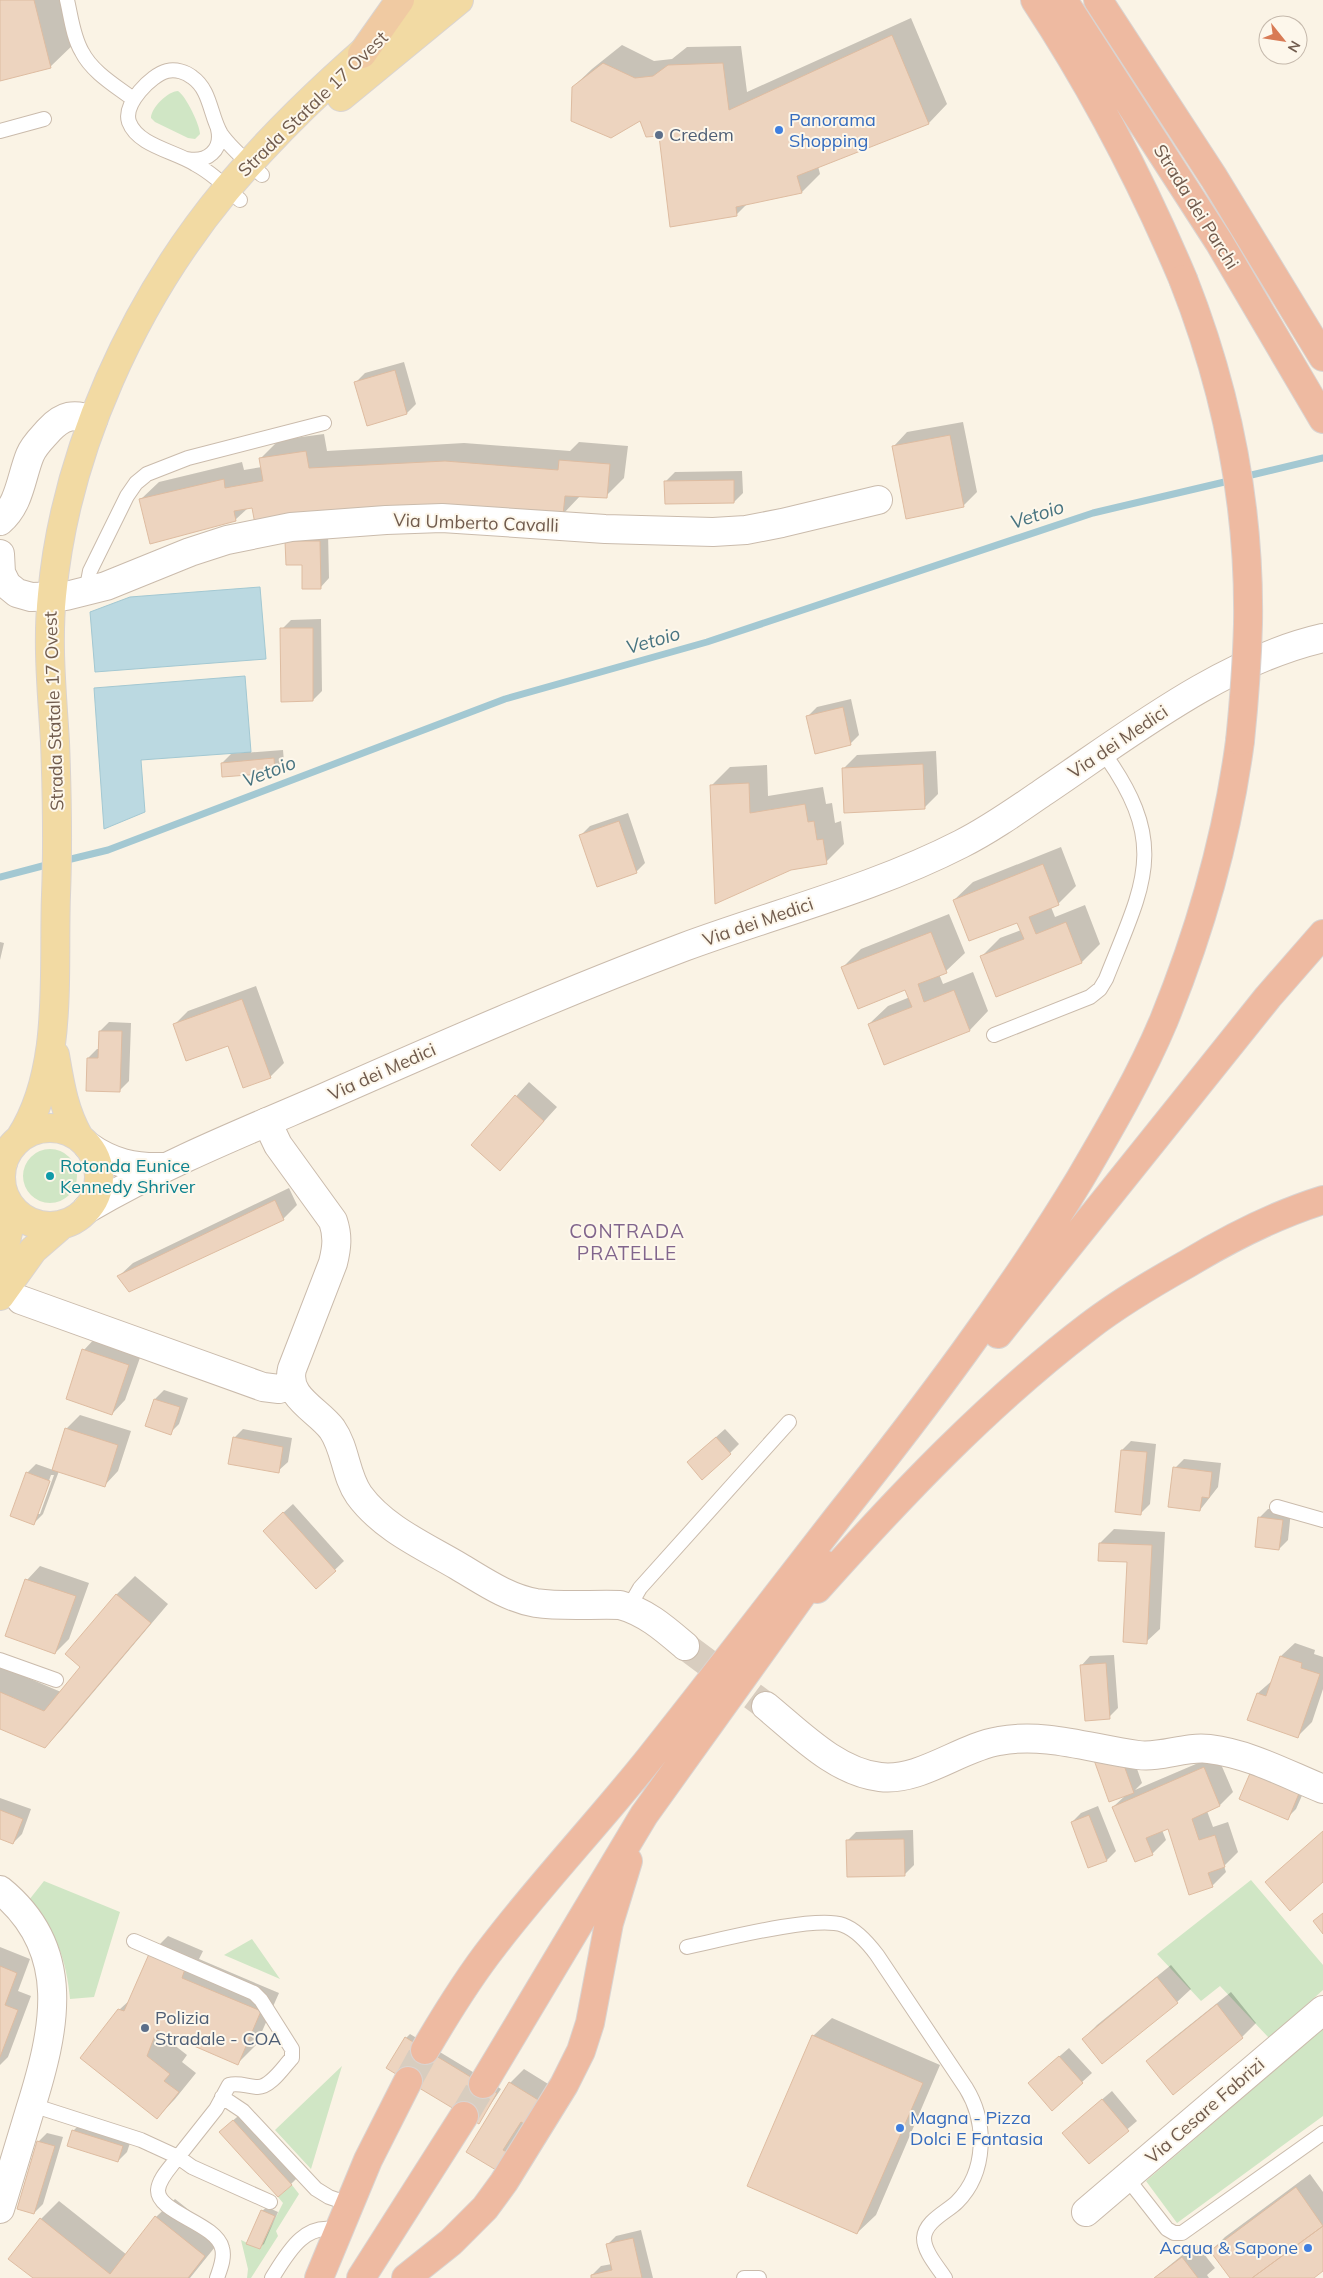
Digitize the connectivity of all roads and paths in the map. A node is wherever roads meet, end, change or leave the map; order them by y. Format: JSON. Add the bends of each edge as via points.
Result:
{"nodes":[{"id":1,"x":67,"y":0,"type":"edge"},
{"id":2,"x":400,"y":0,"type":"edge"},
{"id":3,"x":425,"y":0,"type":"edge"},
{"id":4,"x":459,"y":0,"type":"edge"},
{"id":5,"x":1035,"y":0,"type":"edge"},
{"id":6,"x":1063,"y":0,"type":"edge"},
{"id":7,"x":1098,"y":0,"type":"edge"},
{"id":8,"x":362,"y":54,"type":"junction"},
{"id":9,"x":133,"y":100,"type":"junction"},
{"id":10,"x":44,"y":119,"type":"dead end"},
{"id":11,"x":218,"y":128,"type":"junction"},
{"id":12,"x":0,"y":131,"type":"edge"},
{"id":13,"x":187,"y":159,"type":"junction"},
{"id":14,"x":256,"y":169,"type":"junction"},
{"id":15,"x":233,"y":194,"type":"junction"},
{"id":16,"x":1323,"y":357,"type":"edge"},
{"id":17,"x":98,"y":409,"type":"junction"},
{"id":18,"x":1323,"y":419,"type":"edge"},
{"id":19,"x":324,"y":423,"type":"dead end"},
{"id":20,"x":878,"y":500,"type":"dead end"},
{"id":21,"x":0,"y":520,"type":"edge"},
{"id":22,"x":0,"y":554,"type":"edge"},
{"id":23,"x":86,"y":592,"type":"junction"},
{"id":24,"x":52,"y":595,"type":"junction"},
{"id":25,"x":1323,"y":638,"type":"edge"},
{"id":26,"x":1103,"y":752,"type":"junction"},
{"id":27,"x":1323,"y":934,"type":"edge"},
{"id":28,"x":52,"y":1033,"type":"junction"},
{"id":29,"x":994,"y":1036,"type":"dead end"},
{"id":30,"x":267,"y":1122,"type":"junction"},
{"id":31,"x":20,"y":1138,"type":"junction"},
{"id":32,"x":83,"y":1141,"type":"junction"},
{"id":33,"x":2,"y":1164,"type":"edge"},
{"id":34,"x":170,"y":1167,"type":"junction"},
{"id":35,"x":1323,"y":1200,"type":"edge"},
{"id":36,"x":8,"y":1206,"type":"edge"},
{"id":37,"x":87,"y":1209,"type":"junction"},
{"id":38,"x":63,"y":1224,"type":"junction"},
{"id":39,"x":0,"y":1268,"type":"edge"},
{"id":40,"x":10,"y":1298,"type":"edge"},
{"id":41,"x":292,"y":1385,"type":"junction"},
{"id":42,"x":790,"y":1422,"type":"dead end"},
{"id":43,"x":1276,"y":1507,"type":"dead end"},
{"id":44,"x":1323,"y":1520,"type":"edge"},
{"id":45,"x":629,"y":1608,"type":"junction"},
{"id":46,"x":685,"y":1646,"type":"tunnel mouth"},
{"id":47,"x":747,"y":1650,"type":"junction"},
{"id":48,"x":0,"y":1660,"type":"edge"},
{"id":49,"x":56,"y":1680,"type":"dead end"},
{"id":50,"x":766,"y":1706,"type":"tunnel mouth"},
{"id":51,"x":671,"y":1776,"type":"junction"},
{"id":52,"x":1323,"y":1789,"type":"edge"},
{"id":53,"x":0,"y":1890,"type":"edge"},
{"id":54,"x":134,"y":1941,"type":"dead end"},
{"id":55,"x":687,"y":1947,"type":"dead end"},
{"id":56,"x":1323,"y":2010,"type":"edge"},
{"id":57,"x":425,"y":2050,"type":"tunnel mouth"},
{"id":58,"x":408,"y":2081,"type":"tunnel mouth"},
{"id":59,"x":483,"y":2084,"type":"tunnel mouth"},
{"id":60,"x":222,"y":2097,"type":"junction"},
{"id":61,"x":32,"y":2104,"type":"junction"},
{"id":62,"x":464,"y":2116,"type":"tunnel mouth"},
{"id":63,"x":1323,"y":2133,"type":"edge"},
{"id":64,"x":178,"y":2158,"type":"junction"},
{"id":65,"x":1127,"y":2178,"type":"junction"},
{"id":66,"x":270,"y":2202,"type":"dead end"},
{"id":67,"x":349,"y":2204,"type":"junction"},
{"id":68,"x":0,"y":2209,"type":"edge"},
{"id":69,"x":1086,"y":2212,"type":"dead end"},
{"id":70,"x":339,"y":2231,"type":"junction"},
{"id":71,"x":217,"y":2278,"type":"edge"},
{"id":72,"x":272,"y":2278,"type":"edge"},
{"id":73,"x":319,"y":2278,"type":"edge"},
{"id":74,"x":361,"y":2278,"type":"edge"},
{"id":75,"x":406,"y":2278,"type":"edge"},
{"id":76,"x":744,"y":2278,"type":"edge"},
{"id":77,"x":759,"y":2278,"type":"edge"},
{"id":78,"x":945,"y":2278,"type":"edge"}],
"edges":[{"from":1,"to":9,"type":"lane","via":[[75,38],[83,54]]},
{"from":2,"to":8,"type":"highway"},
{"from":3,"to":8,"type":"main road","name":"Strada Statale 17 Ovest"},
{"from":4,"to":14,"type":"main road","name":"Strada Statale 17 Ovest"},
{"from":5,"to":47,"type":"highway","bridge":true,"via":[[1122,148],[1183,279],[1212,360],[1224,405],[1239,488],[1248,623],[1246,681],[1232,801],[1203,913],[1162,1024],[1100,1146],[1021,1272]]},
{"from":6,"to":18,"type":"highway","name":"Strada dei Parchi","via":[[1248,291]]},
{"from":7,"to":16,"type":"highway","name":"Strada dei Parchi","via":[[1214,178]]},
{"from":8,"to":14,"type":"main road","name":"Strada Statale 17 Ovest","via":[[285,126]]},
{"from":9,"to":11,"type":"lane","via":[[159,75],[168,71],[184,72],[204,90]]},
{"from":9,"to":13,"type":"lane","via":[[128,120],[137,134]]},
{"from":10,"to":12,"type":"lane"},
{"from":11,"to":13,"type":"lane","via":[[219,144],[214,152],[202,160]]},
{"from":11,"to":14,"type":"lane"},
{"from":13,"to":15,"type":"lane"},
{"from":14,"to":15,"type":"main road","name":"Strada Statale 17 Ovest"},
{"from":15,"to":17,"type":"main road","name":"Strada Statale 17 Ovest"},
{"from":17,"to":21,"type":"street","via":[[60,420],[36,445],[14,504]]},
{"from":17,"to":24,"type":"main road","name":"Strada Statale 17 Ovest","via":[[65,520]]},
{"from":19,"to":23,"type":"lane","via":[[188,458],[147,474],[127,496],[90,571]]},
{"from":20,"to":23,"type":"street","name":"Via Umberto Cavalli","via":[[765,526],[713,532],[442,518],[291,527],[228,540],[190,552],[127,579]]},
{"from":22,"to":24,"type":"street","name":"Via Umberto Cavalli","via":[[1,573],[7,585],[17,593],[31,597]]},
{"from":23,"to":24,"type":"street","name":"Via Umberto Cavalli"},
{"from":24,"to":28,"type":"main road","name":"Strada Statale 17 Ovest","via":[[49,651],[58,835]]},
{"from":25,"to":26,"type":"street","name":"Via dei Medici","via":[[1276,652],[1225,677],[1165,710]]},
{"from":26,"to":29,"type":"lane","via":[[1131,796],[1142,831],[1145,868],[1138,898],[1100,989],[1090,997]]},
{"from":26,"to":30,"type":"street","name":"Via dei Medici","via":[[996,824],[924,861],[520,1011]]},
{"from":27,"to":47,"type":"highway","via":[[1233,1041]]},
{"from":28,"to":31,"type":"main road","name":"Strada Statale 17 Ovest","via":[[40,1098]]},
{"from":28,"to":32,"type":"main road","name":"Strada Statale 17 Ovest","via":[[67,1115]]},
{"from":30,"to":34,"type":"street","name":"Via dei Medici"},
{"from":30,"to":41,"type":"street","via":[[278,1145],[333,1221],[337,1234],[333,1263],[292,1369]]},
{"from":31,"to":32,"type":"main road","via":[[49,1128],[68,1131]]},
{"from":31,"to":33,"type":"main road"},
{"from":32,"to":34,"type":"street","name":"Via dei Medici","via":[[117,1163],[147,1168]]},
{"from":32,"to":37,"type":"main road","via":[[95,1157],[99,1177],[95,1197]]},
{"from":33,"to":36,"type":"main road","via":[[1,1186]]},
{"from":34,"to":37,"type":"street","name":"Via dei Medici"},
{"from":35,"to":47,"type":"highway","via":[[1274,1218],[1215,1247],[1089,1326],[1007,1393]]},
{"from":36,"to":38,"type":"main road","via":[[33,1223],[45,1226]]},
{"from":36,"to":39,"type":"main road"},
{"from":37,"to":38,"type":"main road"},
{"from":38,"to":40,"type":"main road","via":[[33,1250]]},
{"from":40,"to":41,"type":"street","via":[[263,1387],[279,1389]]},
{"from":41,"to":45,"type":"street","via":[[300,1398],[334,1432],[352,1484],[360,1497],[401,1533],[519,1599],[537,1603]]},
{"from":42,"to":45,"type":"lane","via":[[640,1588]]},
{"from":43,"to":44,"type":"lane"},
{"from":45,"to":46,"type":"street","via":[[651,1618]]},
{"from":47,"to":51,"type":"highway"},
{"from":47,"to":57,"type":"highway","via":[[644,1765],[493,1945]]},
{"from":48,"to":49,"type":"lane"},
{"from":50,"to":52,"type":"street","via":[[845,1766],[863,1774],[882,1777],[925,1768],[980,1746],[1022,1739],[1056,1741],[1139,1755],[1208,1749],[1259,1761]]},
{"from":51,"to":59,"type":"highway","via":[[627,1840]]},
{"from":51,"to":75,"type":"highway","via":[[626,1865],[608,1923],[590,2023],[581,2051],[564,2085],[485,2208],[451,2242]]},
{"from":53,"to":61,"type":"street","via":[[30,1922],[45,1953],[52,1978],[51,2031]]},
{"from":54,"to":60,"type":"lane","via":[[256,1994],[292,2049],[292,2058],[266,2085],[231,2084]]},
{"from":55,"to":78,"type":"lane","via":[[798,1925],[830,1922],[848,1927],[871,1948],[966,2088],[980,2123],[981,2148],[971,2181],[959,2200],[929,2226],[924,2235],[928,2252]]},
{"from":56,"to":65,"type":"street","name":"Via Cesare Fabrizi"},
{"from":58,"to":67,"type":"highway"},
{"from":60,"to":64,"type":"lane"},
{"from":60,"to":67,"type":"lane","via":[[243,2111],[313,2186],[329,2197]]},
{"from":61,"to":64,"type":"lane","via":[[141,2140]]},
{"from":61,"to":68,"type":"street"},
{"from":62,"to":74,"type":"highway"},
{"from":63,"to":65,"type":"lane","via":[[1180,2234],[1167,2229]]},
{"from":64,"to":66,"type":"lane"},
{"from":64,"to":71,"type":"lane","via":[[161,2180],[159,2195],[163,2203],[211,2232],[219,2241],[223,2256]]},
{"from":65,"to":69,"type":"street","name":"Via Cesare Fabrizi"},
{"from":67,"to":70,"type":"highway"},
{"from":70,"to":72,"type":"lane","via":[[322,2229],[304,2237],[294,2245]]},
{"from":70,"to":73,"type":"highway"},
{"from":76,"to":77,"type":"lane"}]}
